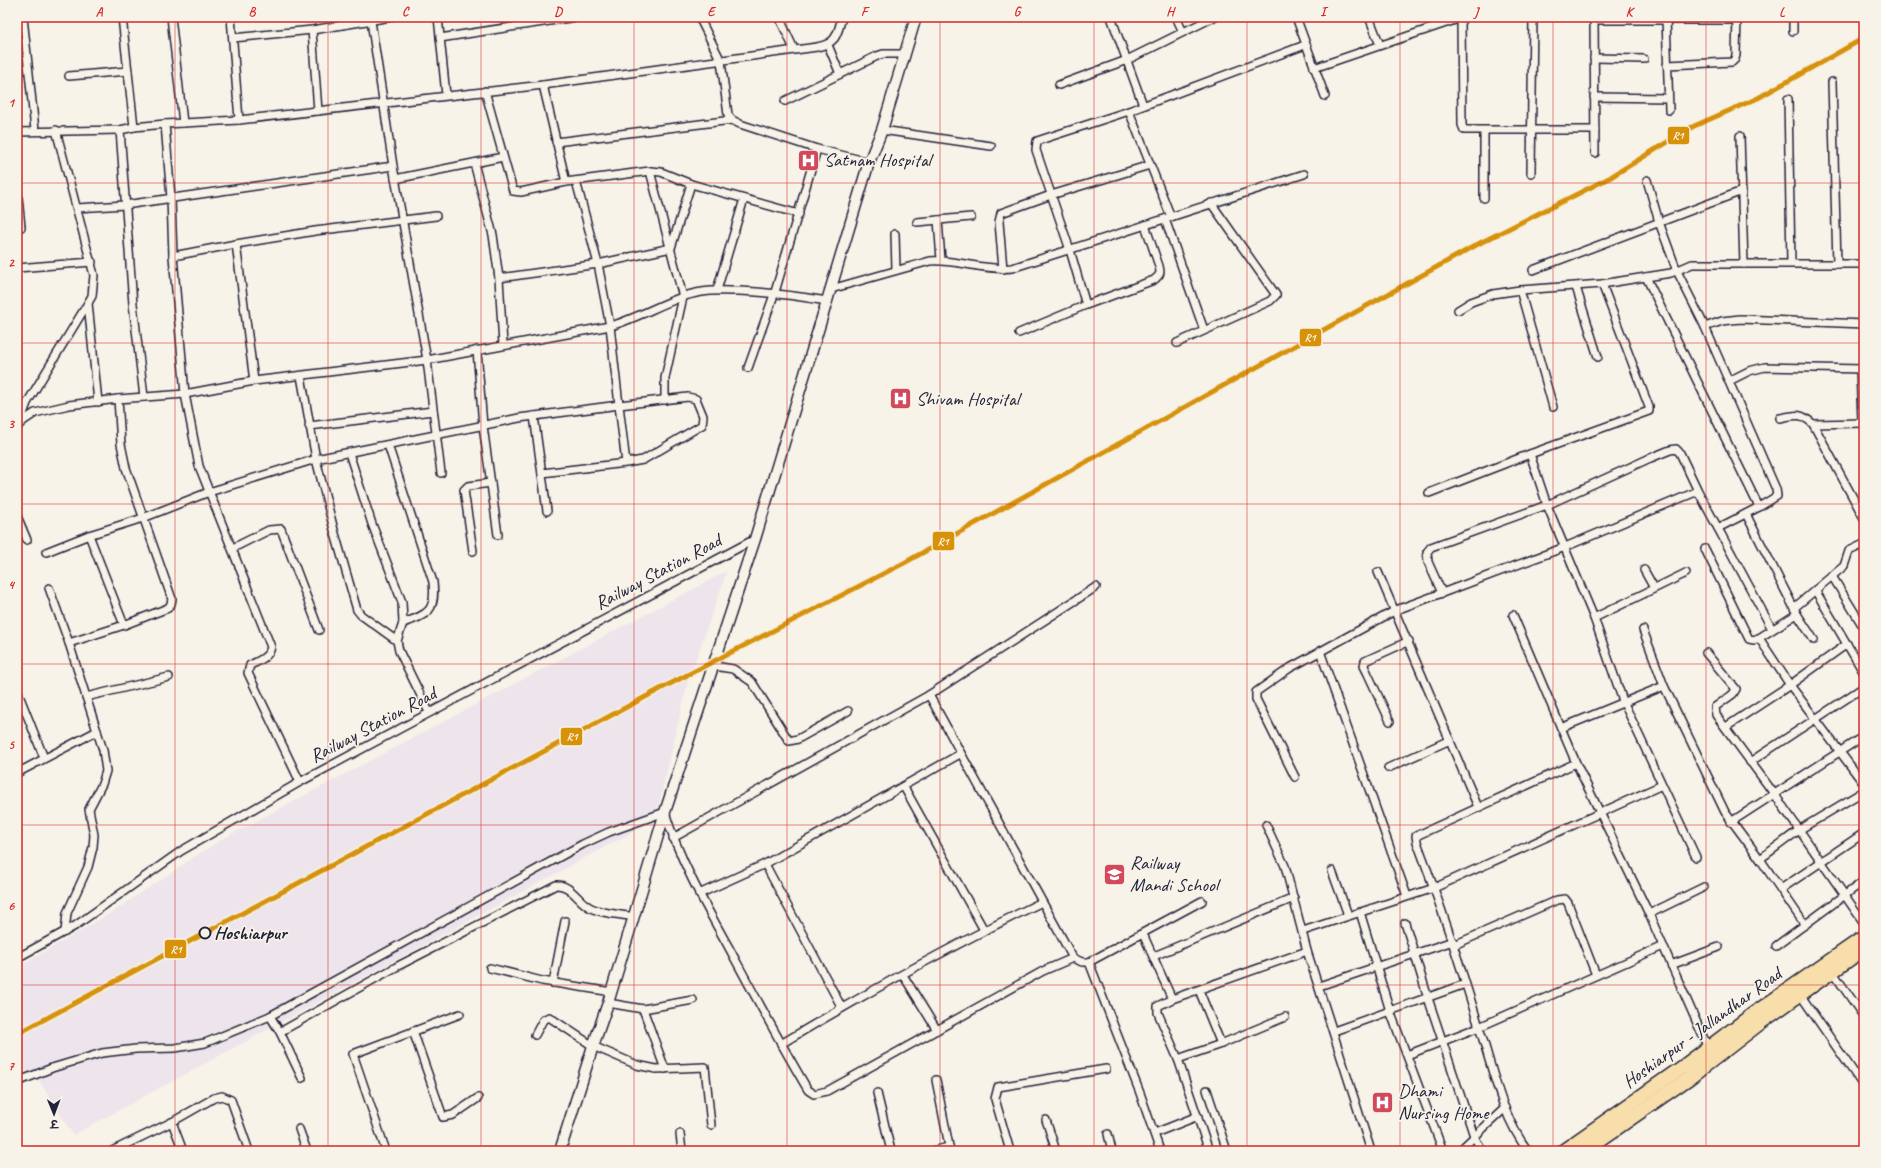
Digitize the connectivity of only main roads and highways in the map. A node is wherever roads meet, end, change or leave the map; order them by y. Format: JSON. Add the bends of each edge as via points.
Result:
{"nodes":[{"id":1,"x":916,"y":17,"type":"edge"},
{"id":2,"x":1864,"y":936,"type":"edge"},
{"id":3,"x":1864,"y":949,"type":"edge"},
{"id":4,"x":1797,"y":991,"type":"junction"},
{"id":5,"x":560,"y":1151,"type":"edge"},
{"id":6,"x":1563,"y":1151,"type":"edge"},
{"id":7,"x":1584,"y":1151,"type":"edge"}],
"edges":[{"from":1,"to":5,"type":"main road","via":[[882,130],[869,162],[755,539],[665,812],[612,992]]},
{"from":2,"to":4,"type":"highway","name":"Hoshiarpur - Jallandhar Road"},
{"from":3,"to":4,"type":"highway"},
{"from":4,"to":6,"type":"highway","name":"Hoshiarpur - Jallandhar Road","via":[[1756,1012]]},
{"from":4,"to":7,"type":"highway","via":[[1689,1078]]}]}
